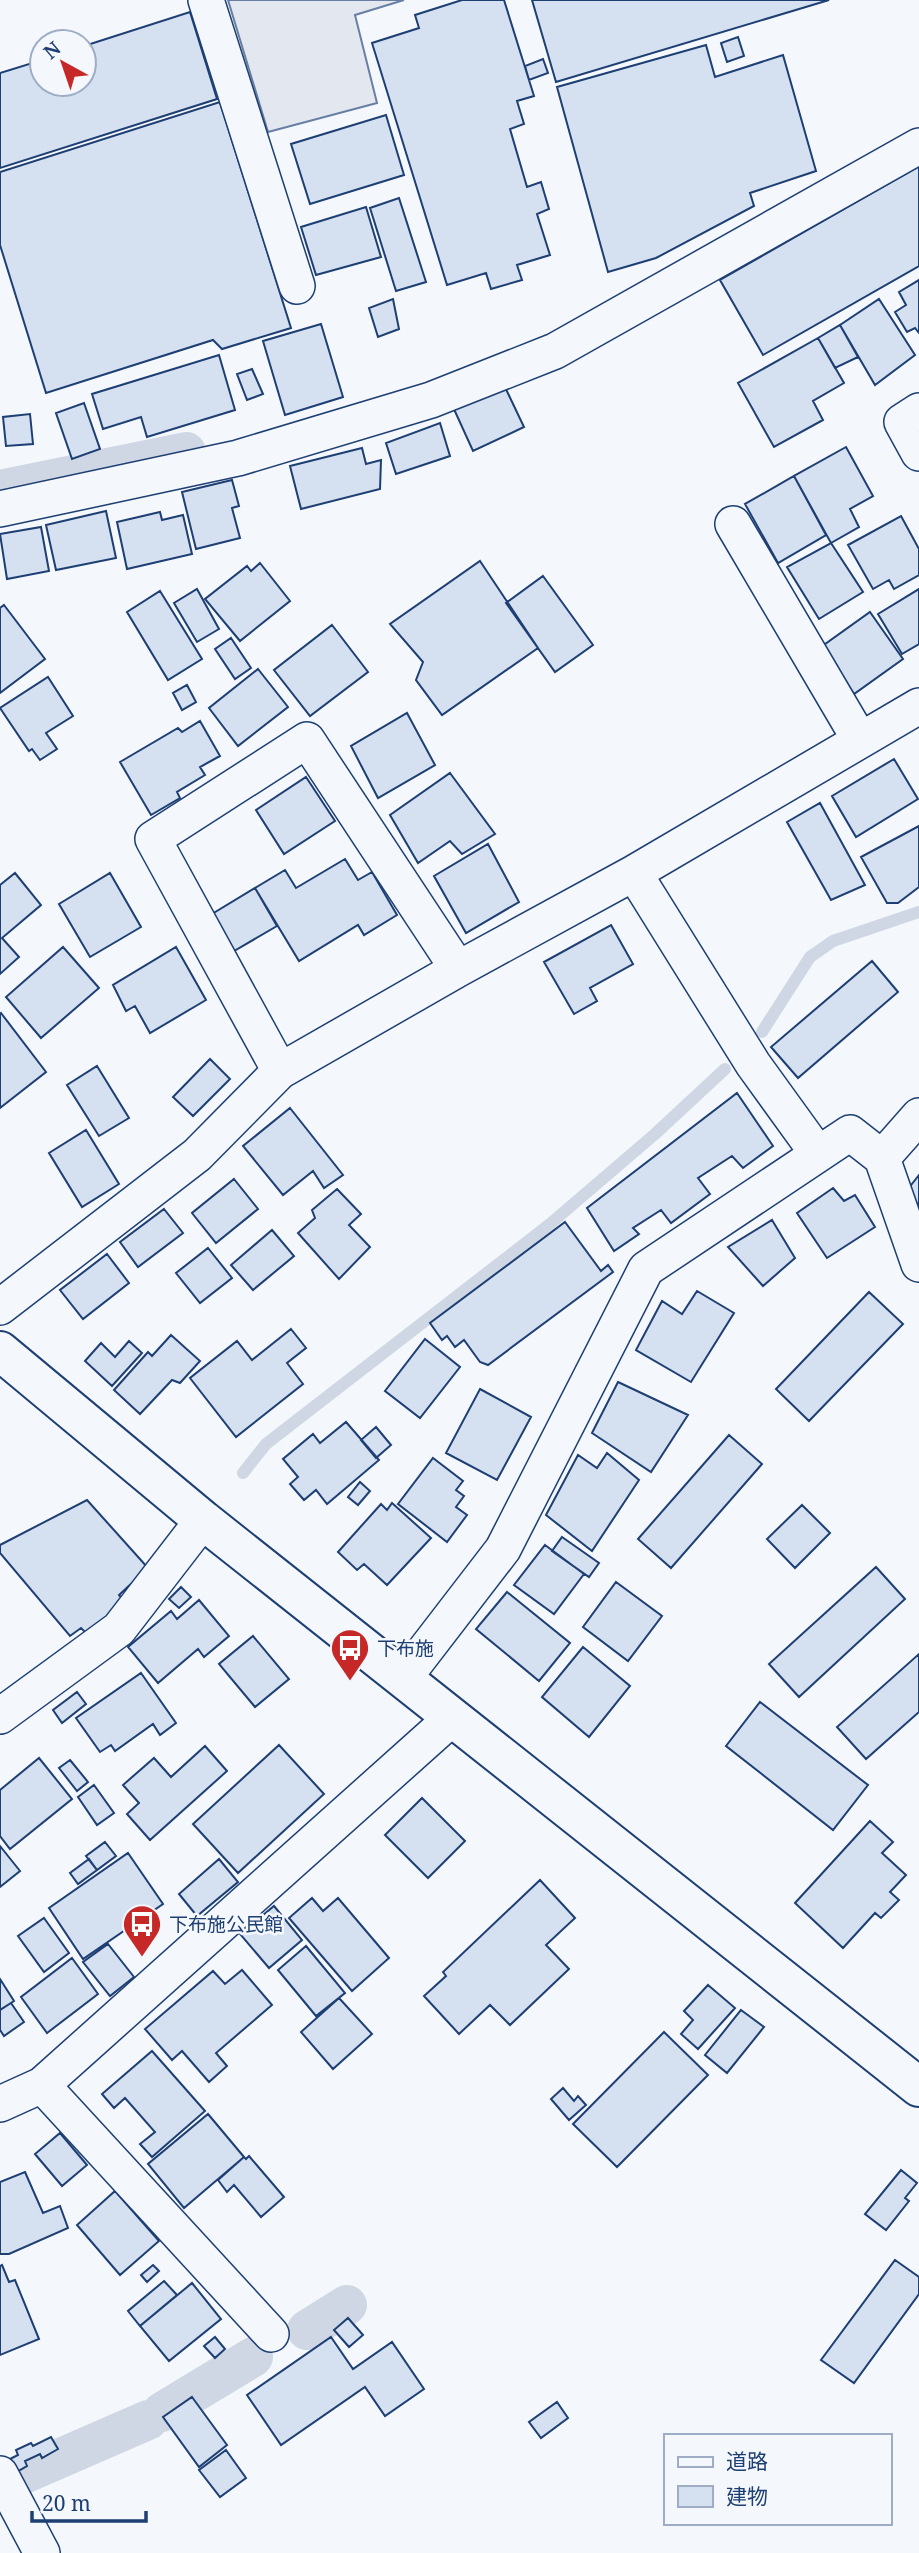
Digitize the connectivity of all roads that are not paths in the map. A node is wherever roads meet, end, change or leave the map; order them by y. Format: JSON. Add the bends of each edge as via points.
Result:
{"nodes":[{"id":1,"x":206,"y":0,"type":"edge"},
{"id":2,"x":919,"y":146,"type":"edge"},
{"id":3,"x":297,"y":286,"type":"dead end"},
{"id":4,"x":919,"y":411,"type":"edge"},
{"id":5,"x":919,"y":453,"type":"edge"},
{"id":6,"x":0,"y":509,"type":"edge"},
{"id":7,"x":733,"y":524,"type":"dead end"},
{"id":8,"x":919,"y":706,"type":"edge"},
{"id":9,"x":860,"y":740,"type":"junction"},
{"id":10,"x":634,"y":873,"type":"junction"},
{"id":11,"x":458,"y":969,"type":"junction"},
{"id":12,"x":280,"y":1071,"type":"junction"},
{"id":13,"x":919,"y":1116,"type":"edge"},
{"id":14,"x":818,"y":1154,"type":"junction"},
{"id":15,"x":882,"y":1158,"type":"junction"},
{"id":16,"x":919,"y":1264,"type":"edge"},
{"id":17,"x":0,"y":1307,"type":"edge"},
{"id":18,"x":0,"y":1351,"type":"edge"},
{"id":19,"x":203,"y":1520,"type":"junction"},
{"id":20,"x":403,"y":1679,"type":"junction"},
{"id":21,"x":0,"y":1716,"type":"edge"},
{"id":22,"x":452,"y":1718,"type":"junction"},
{"id":23,"x":42,"y":2085,"type":"junction"},
{"id":24,"x":919,"y":2087,"type":"edge"},
{"id":25,"x":0,"y":2104,"type":"edge"},
{"id":26,"x":271,"y":2334,"type":"dead end"},
{"id":27,"x":0,"y":2474,"type":"edge"},
{"id":28,"x":42,"y":2553,"type":"edge"}],
"edges":[{"from":1,"to":3,"type":"street"},
{"from":2,"to":6,"type":"street","via":[[555,351],[443,395],[238,458]]},
{"from":4,"to":5,"type":"street","via":[[902,422]]},
{"from":7,"to":9,"type":"street"},
{"from":8,"to":9,"type":"street"},
{"from":9,"to":10,"type":"street"},
{"from":10,"to":11,"type":"street"},
{"from":10,"to":14,"type":"street","via":[[753,1064]]},
{"from":11,"to":12,"type":"street"},
{"from":11,"to":12,"type":"street","via":[[307,740],[153,839]]},
{"from":12,"to":17,"type":"street","via":[[197,1155]]},
{"from":13,"to":15,"type":"street"},
{"from":14,"to":15,"type":"street","via":[[850,1133]]},
{"from":14,"to":20,"type":"street","via":[[646,1269],[503,1549]]},
{"from":15,"to":16,"type":"street"},
{"from":18,"to":19,"type":"street"},
{"from":19,"to":20,"type":"street"},
{"from":19,"to":21,"type":"street","via":[[119,1629]]},
{"from":20,"to":22,"type":"street"},
{"from":22,"to":23,"type":"street"},
{"from":22,"to":24,"type":"street"},
{"from":23,"to":25,"type":"street"},
{"from":23,"to":26,"type":"street"},
{"from":27,"to":28,"type":"street"}]}
